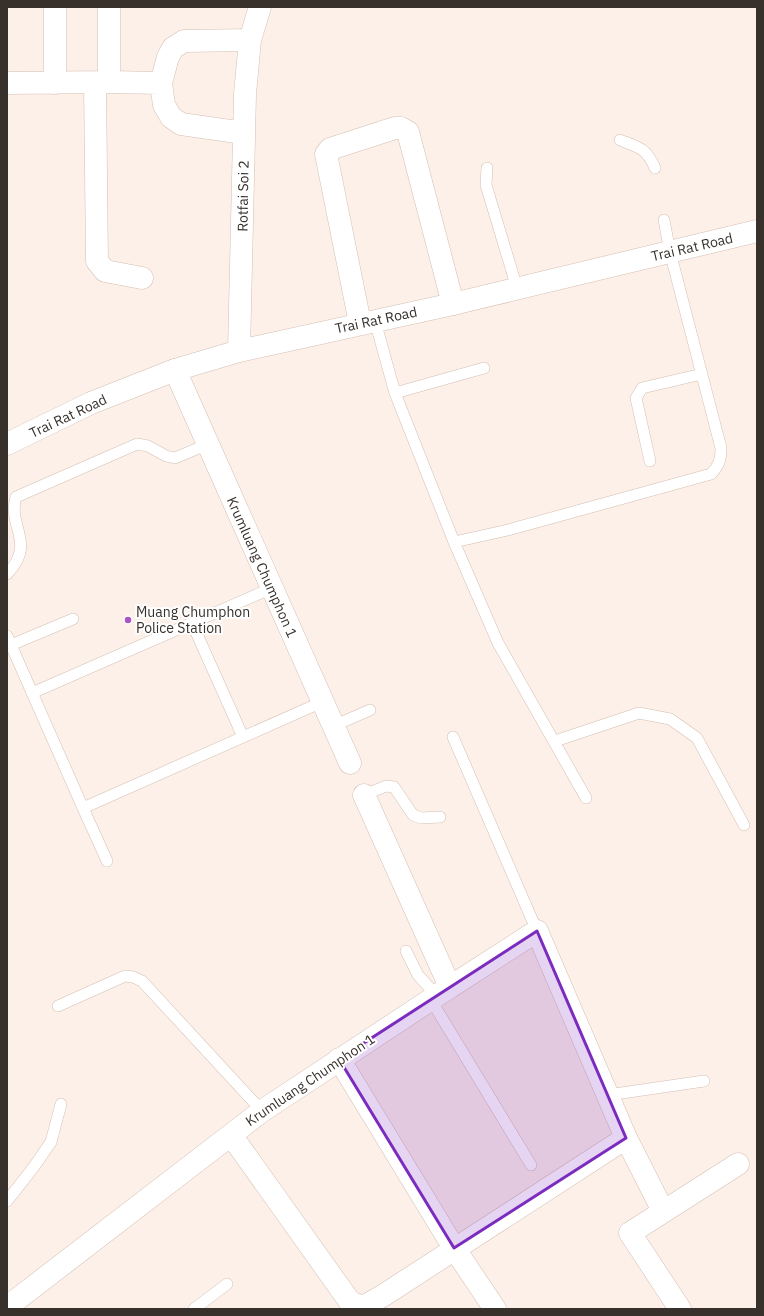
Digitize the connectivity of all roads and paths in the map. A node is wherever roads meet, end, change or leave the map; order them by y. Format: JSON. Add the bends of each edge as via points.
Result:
{"nodes":[{"id":1,"x":55,"y":7,"type":"edge"},
{"id":2,"x":109,"y":7,"type":"edge"},
{"id":3,"x":260,"y":7,"type":"edge"},
{"id":4,"x":250,"y":40,"type":"junction"},
{"id":5,"x":102,"y":82,"type":"junction"},
{"id":6,"x":7,"y":83,"type":"edge"},
{"id":7,"x":55,"y":83,"type":"junction"},
{"id":8,"x":161,"y":83,"type":"junction"},
{"id":9,"x":244,"y":133,"type":"junction"},
{"id":10,"x":620,"y":140,"type":"dead end"},
{"id":11,"x":487,"y":168,"type":"dead end"},
{"id":12,"x":655,"y":168,"type":"dead end"},
{"id":13,"x":664,"y":220,"type":"dead end"},
{"id":14,"x":757,"y":231,"type":"edge"},
{"id":15,"x":670,"y":252,"type":"junction"},
{"id":16,"x":142,"y":278,"type":"dead end"},
{"id":17,"x":517,"y":288,"type":"junction"},
{"id":18,"x":453,"y":304,"type":"junction"},
{"id":19,"x":368,"y":322,"type":"junction"},
{"id":20,"x":239,"y":351,"type":"junction"},
{"id":21,"x":484,"y":368,"type":"dead end"},
{"id":22,"x":176,"y":370,"type":"junction"},
{"id":23,"x":702,"y":374,"type":"junction"},
{"id":24,"x":395,"y":393,"type":"junction"},
{"id":25,"x":7,"y":444,"type":"edge"},
{"id":26,"x":208,"y":444,"type":"junction"},
{"id":27,"x":650,"y":461,"type":"dead end"},
{"id":28,"x":454,"y":542,"type":"junction"},
{"id":29,"x":7,"y":574,"type":"edge"},
{"id":30,"x":272,"y":588,"type":"junction"},
{"id":31,"x":73,"y":619,"type":"dead end"},
{"id":32,"x":192,"y":623,"type":"junction"},
{"id":33,"x":9,"y":641,"type":"edge"},
{"id":34,"x":32,"y":693,"type":"junction"},
{"id":35,"x":322,"y":702,"type":"junction"},
{"id":36,"x":370,"y":710,"type":"dead end"},
{"id":37,"x":333,"y":726,"type":"junction"},
{"id":38,"x":242,"y":737,"type":"junction"},
{"id":39,"x":453,"y":738,"type":"dead end"},
{"id":40,"x":555,"y":741,"type":"junction"},
{"id":41,"x":350,"y":763,"type":"dead end"},
{"id":42,"x":364,"y":795,"type":"joint"},
{"id":43,"x":586,"y":798,"type":"dead end"},
{"id":44,"x":83,"y":808,"type":"junction"},
{"id":45,"x":440,"y":817,"type":"dead end"},
{"id":46,"x":744,"y":825,"type":"dead end"},
{"id":47,"x":107,"y":861,"type":"dead end"},
{"id":48,"x":537,"y":931,"type":"junction"},
{"id":49,"x":406,"y":951,"type":"dead end"},
{"id":50,"x":439,"y":994,"type":"junction"},
{"id":51,"x":58,"y":1006,"type":"dead end"},
{"id":52,"x":339,"y":1059,"type":"junction"},
{"id":53,"x":704,"y":1082,"type":"dead end"},
{"id":54,"x":608,"y":1095,"type":"junction"},
{"id":55,"x":61,"y":1104,"type":"dead end"},
{"id":56,"x":262,"y":1111,"type":"junction"},
{"id":57,"x":230,"y":1135,"type":"junction"},
{"id":58,"x":626,"y":1138,"type":"junction"},
{"id":59,"x":738,"y":1164,"type":"dead end"},
{"id":60,"x":531,"y":1165,"type":"dead end"},
{"id":61,"x":7,"y":1201,"type":"edge"},
{"id":62,"x":663,"y":1211,"type":"junction"},
{"id":63,"x":454,"y":1248,"type":"junction"},
{"id":64,"x":227,"y":1284,"type":"dead end"},
{"id":65,"x":7,"y":1307,"type":"edge"},
{"id":66,"x":194,"y":1309,"type":"edge"},
{"id":67,"x":495,"y":1309,"type":"edge"},
{"id":68,"x":680,"y":1309,"type":"edge"}],
"edges":[{"from":1,"to":7,"type":"street"},
{"from":2,"to":5,"type":"street"},
{"from":3,"to":4,"type":"street","name":"Rotfai Soi 2"},
{"from":4,"to":8,"type":"street","via":[[184,41],[173,48],[168,57]]},
{"from":4,"to":9,"type":"street","name":"Rotfai Soi 2"},
{"from":5,"to":7,"type":"street"},
{"from":5,"to":8,"type":"street"},
{"from":5,"to":16,"type":"street","via":[[97,261],[105,271]]},
{"from":6,"to":7,"type":"street"},
{"from":8,"to":9,"type":"street","via":[[164,105],[171,117],[181,124]]},
{"from":9,"to":20,"type":"street","name":"Rotfai Soi 2"},
{"from":10,"to":12,"type":"lane","via":[[642,149]]},
{"from":11,"to":17,"type":"lane","via":[[486,185]]},
{"from":13,"to":15,"type":"lane"},
{"from":14,"to":15,"type":"street","name":"Trai Rat Road"},
{"from":15,"to":17,"type":"street","name":"Trai Rat Road"},
{"from":15,"to":23,"type":"lane"},
{"from":17,"to":18,"type":"street","name":"Trai Rat Road"},
{"from":18,"to":19,"type":"street","name":"Trai Rat Road"},
{"from":18,"to":19,"type":"street","via":[[408,132],[395,128],[330,149],[326,154]]},
{"from":19,"to":20,"type":"street","name":"Trai Rat Road"},
{"from":19,"to":24,"type":"lane"},
{"from":20,"to":22,"type":"street","name":"Trai Rat Road"},
{"from":21,"to":24,"type":"lane"},
{"from":22,"to":25,"type":"street","name":"Trai Rat Road","via":[[91,403]]},
{"from":22,"to":26,"type":"street","name":"Krumluang Chumphon 1"},
{"from":23,"to":27,"type":"lane","via":[[642,388],[636,398]]},
{"from":23,"to":28,"type":"lane","via":[[721,448],[718,467],[711,474]]},
{"from":24,"to":28,"type":"lane"},
{"from":26,"to":29,"type":"lane","via":[[176,458],[137,444],[16,497],[13,506],[21,552],[15,566]]},
{"from":26,"to":30,"type":"street","name":"Krumluang Chumphon 1"},
{"from":28,"to":40,"type":"lane","via":[[498,643]]},
{"from":30,"to":32,"type":"lane"},
{"from":30,"to":35,"type":"street","name":"Krumluang Chumphon 1"},
{"from":31,"to":33,"type":"lane"},
{"from":32,"to":34,"type":"lane"},
{"from":32,"to":38,"type":"lane"},
{"from":33,"to":34,"type":"lane"},
{"from":34,"to":44,"type":"lane"},
{"from":35,"to":37,"type":"street","name":"Krumluang Chumphon 1"},
{"from":35,"to":38,"type":"lane"},
{"from":36,"to":37,"type":"lane"},
{"from":37,"to":41,"type":"street","name":"Krumluang Chumphon 1"},
{"from":38,"to":44,"type":"lane"},
{"from":39,"to":48,"type":"lane"},
{"from":40,"to":43,"type":"lane"},
{"from":40,"to":46,"type":"lane","via":[[639,713],[670,719],[697,738]]},
{"from":42,"to":45,"type":"lane","via":[[386,786],[394,787],[413,815],[421,818]]},
{"from":42,"to":50,"type":"street"},
{"from":44,"to":47,"type":"lane"},
{"from":48,"to":50,"type":"street","name":"Krumluang Chumphon 1"},
{"from":48,"to":54,"type":"street"},
{"from":49,"to":50,"type":"lane","via":[[418,975]]},
{"from":50,"to":52,"type":"street","name":"Krumluang Chumphon 1"},
{"from":50,"to":60,"type":"lane"},
{"from":51,"to":56,"type":"lane","via":[[124,976],[142,981]]},
{"from":52,"to":56,"type":"street","name":"Krumluang Chumphon 1"},
{"from":52,"to":63,"type":"street"},
{"from":53,"to":54,"type":"lane"},
{"from":54,"to":58,"type":"street"},
{"from":55,"to":61,"type":"lane","via":[[51,1142]]},
{"from":56,"to":57,"type":"street","name":"Krumluang Chumphon 1"},
{"from":57,"to":63,"type":"street","via":[[350,1302],[362,1307]]},
{"from":57,"to":65,"type":"street","name":"Krumluang Chumphon 1"},
{"from":58,"to":62,"type":"street"},
{"from":58,"to":63,"type":"street"},
{"from":59,"to":62,"type":"street"},
{"from":62,"to":68,"type":"street","via":[[630,1233]]},
{"from":63,"to":67,"type":"street"},
{"from":64,"to":66,"type":"lane"}]}
